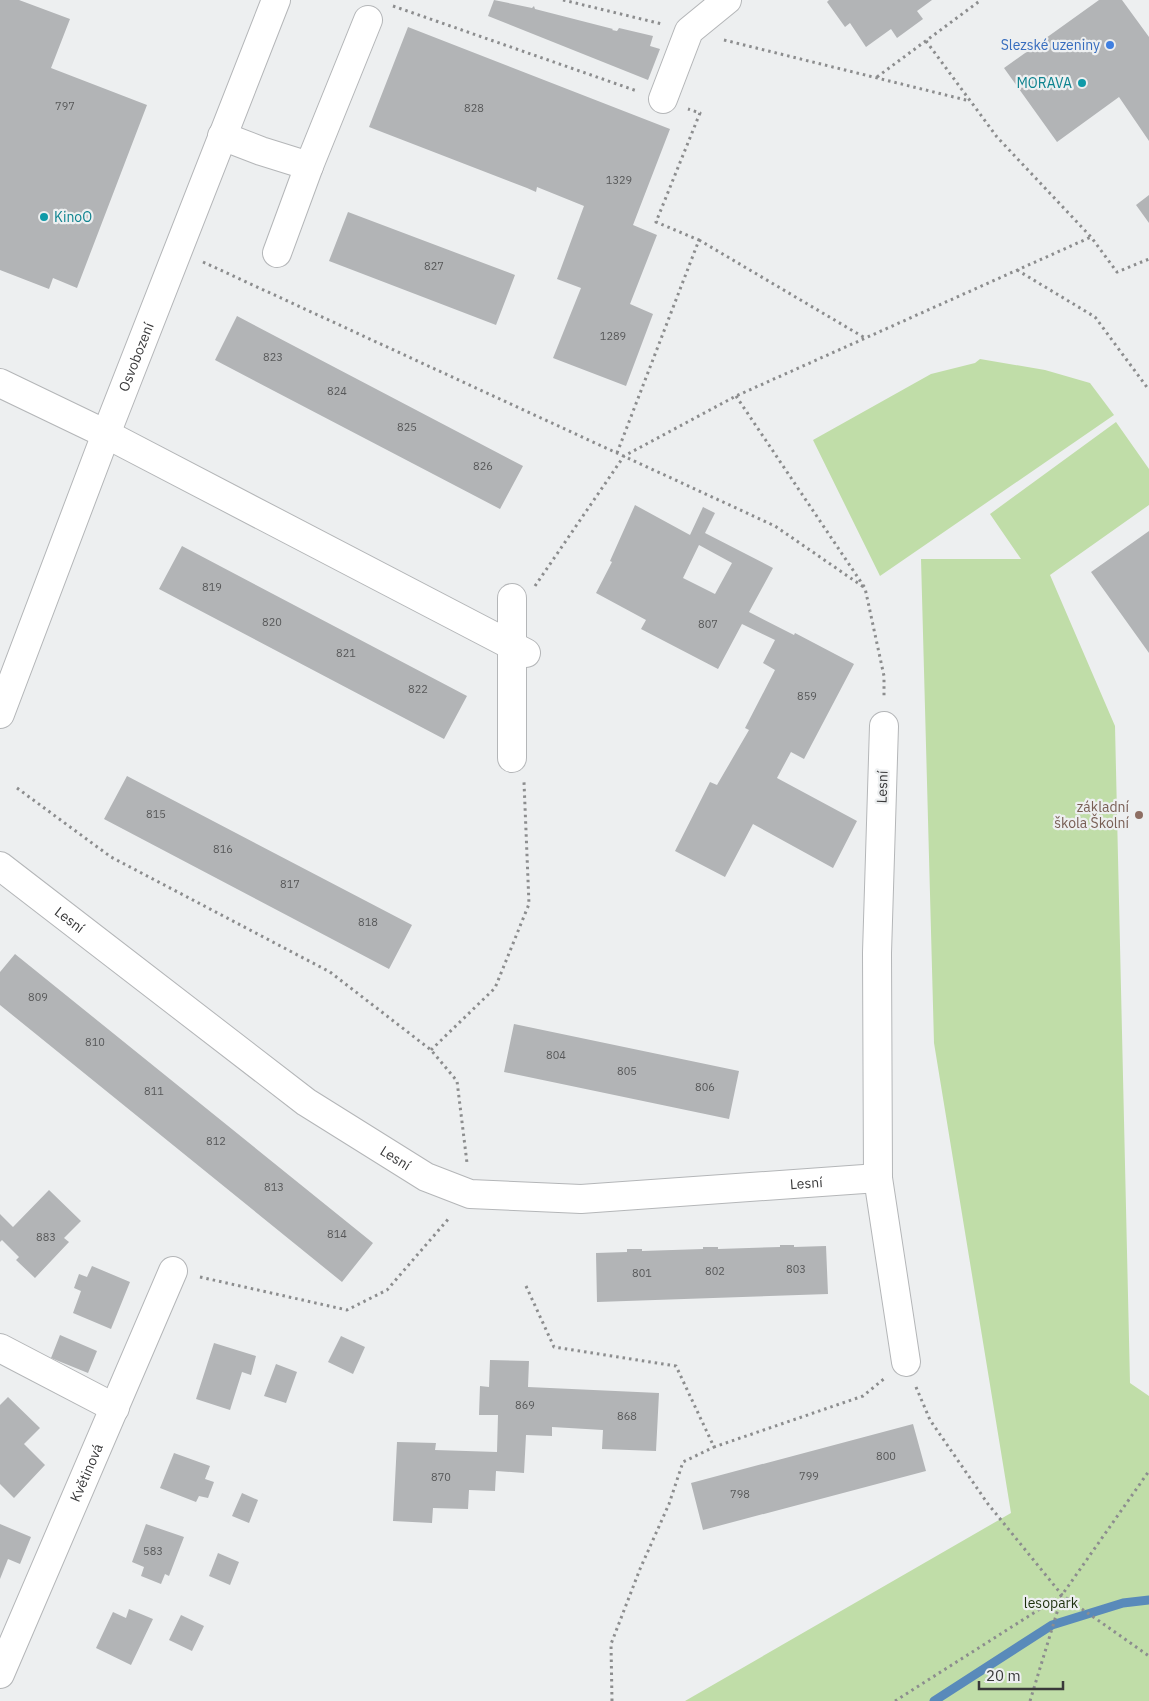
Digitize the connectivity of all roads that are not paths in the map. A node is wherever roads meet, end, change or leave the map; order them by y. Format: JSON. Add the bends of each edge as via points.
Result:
{"nodes":[{"id":1,"x":276,"y":0,"type":"edge"},
{"id":2,"x":727,"y":0,"type":"edge"},
{"id":3,"x":376,"y":12,"type":"road end"},
{"id":4,"x":663,"y":100,"type":"road end"},
{"id":5,"x":222,"y":136,"type":"junction"},
{"id":6,"x":309,"y":166,"type":"junction"},
{"id":7,"x":277,"y":252,"type":"dead end"},
{"id":8,"x":0,"y":383,"type":"edge"},
{"id":9,"x":106,"y":434,"type":"junction"},
{"id":10,"x":523,"y":593,"type":"road end"},
{"id":11,"x":519,"y":650,"type":"junction"},
{"id":12,"x":0,"y":714,"type":"edge"},
{"id":13,"x":884,"y":726,"type":"road end"},
{"id":14,"x":518,"y":767,"type":"road end"},
{"id":15,"x":0,"y":866,"type":"edge"},
{"id":16,"x":878,"y":1178,"type":"junction"},
{"id":17,"x":173,"y":1271,"type":"dead end"},
{"id":18,"x":0,"y":1348,"type":"edge"},
{"id":19,"x":906,"y":1362,"type":"road end"},
{"id":20,"x":115,"y":1408,"type":"junction"},
{"id":21,"x":0,"y":1674,"type":"edge"}],
"edges":[{"from":1,"to":5,"type":"street","name":"Osvobození"},
{"from":2,"to":4,"type":"street","via":[[689,31]]},
{"from":3,"to":6,"type":"street"},
{"from":5,"to":6,"type":"street"},
{"from":5,"to":9,"type":"street","name":"Osvobození"},
{"from":6,"to":7,"type":"street"},
{"from":8,"to":9,"type":"street"},
{"from":9,"to":11,"type":"street"},
{"from":9,"to":12,"type":"street","name":"Osvobození"},
{"from":10,"to":11,"type":"street"},
{"from":11,"to":14,"type":"street"},
{"from":13,"to":16,"type":"street","name":"Lesní","via":[[877,953]]},
{"from":15,"to":16,"type":"street","name":"Lesní","via":[[306,1102],[426,1178],[470,1194],[581,1199]]},
{"from":16,"to":19,"type":"street","name":"Lesní"},
{"from":17,"to":20,"type":"street","name":"Květinová"},
{"from":18,"to":20,"type":"street"},
{"from":20,"to":21,"type":"street","name":"Květinová"}]}
